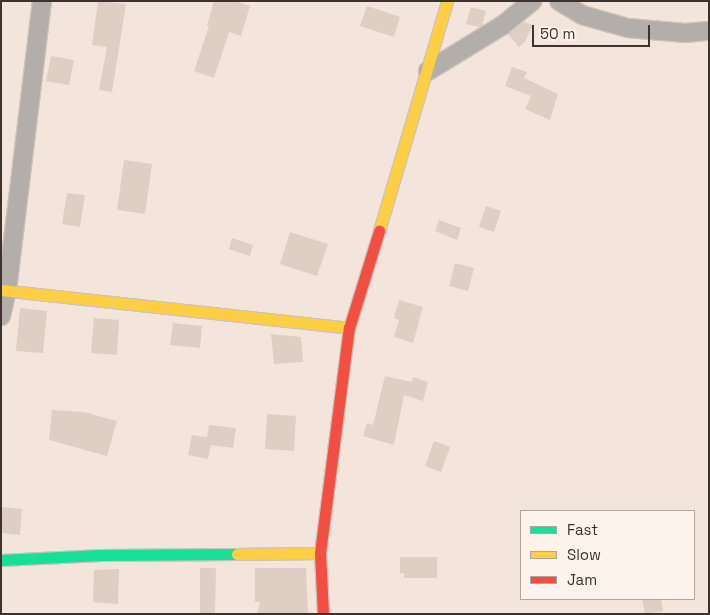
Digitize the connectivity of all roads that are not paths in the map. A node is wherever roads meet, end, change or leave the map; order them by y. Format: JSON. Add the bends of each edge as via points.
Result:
{"nodes":[{"id":1,"x":42,"y":1,"type":"edge"},
{"id":2,"x":447,"y":1,"type":"edge"},
{"id":3,"x":533,"y":1,"type":"edge"},
{"id":4,"x":559,"y":1,"type":"edge"},
{"id":5,"x":709,"y":31,"type":"edge"},
{"id":6,"x":428,"y":71,"type":"junction"},
{"id":7,"x":4,"y":290,"type":"edge"},
{"id":8,"x":1,"y":316,"type":"edge"},
{"id":9,"x":349,"y":328,"type":"junction"},
{"id":10,"x":320,"y":553,"type":"junction"},
{"id":11,"x":1,"y":560,"type":"edge"},
{"id":12,"x":322,"y":614,"type":"edge"}],
"edges":[{"from":1,"to":7,"type":"street"},
{"from":2,"to":6,"type":"street"},
{"from":3,"to":6,"type":"street","via":[[503,25]]},
{"from":4,"to":5,"type":"street","via":[[582,16],[628,28],[685,33]]},
{"from":6,"to":9,"type":"street"},
{"from":7,"to":8,"type":"street"},
{"from":7,"to":9,"type":"street"},
{"from":9,"to":10,"type":"street"},
{"from":10,"to":11,"type":"street","via":[[101,555]]},
{"from":10,"to":12,"type":"street"}]}
